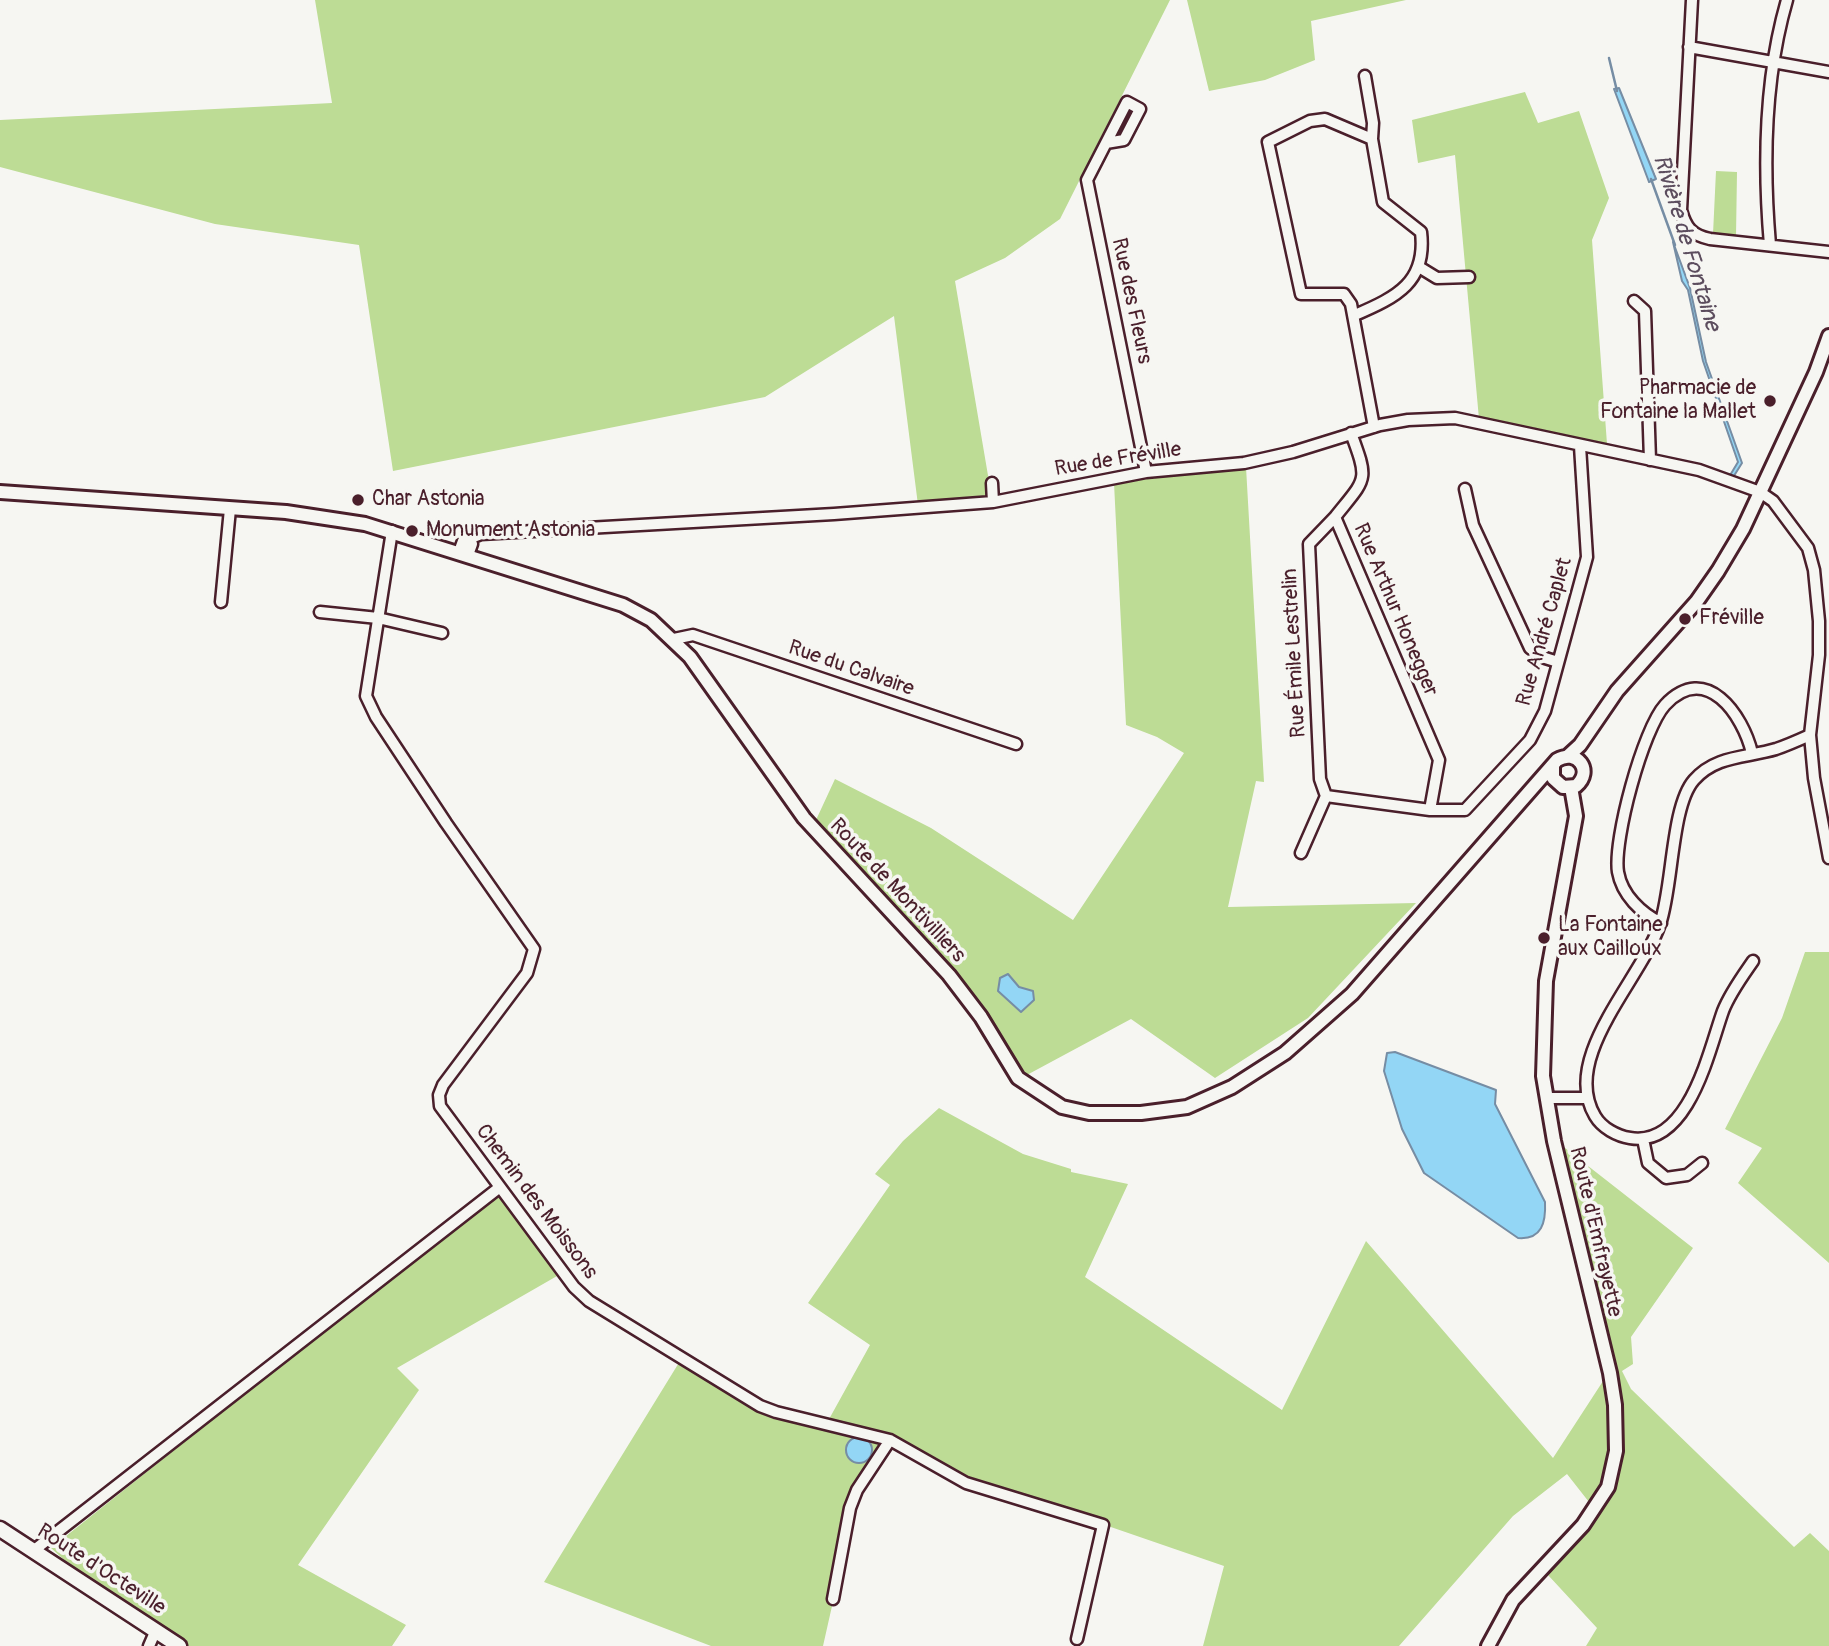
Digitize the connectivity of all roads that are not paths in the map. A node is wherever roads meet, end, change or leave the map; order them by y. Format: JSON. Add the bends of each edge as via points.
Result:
{"nodes":[{"id":1,"x":1692,"y":0,"type":"edge"},
{"id":2,"x":1787,"y":0,"type":"edge"},
{"id":3,"x":1689,"y":47,"type":"junction"},
{"id":4,"x":1774,"y":62,"type":"junction"},
{"id":5,"x":1829,"y":72,"type":"edge"},
{"id":6,"x":1365,"y":76,"type":"dead end"},
{"id":7,"x":1372,"y":139,"type":"junction"},
{"id":8,"x":1106,"y":143,"type":"dead end"},
{"id":9,"x":1770,"y":245,"type":"junction"},
{"id":10,"x":1829,"y":251,"type":"edge"},
{"id":11,"x":1419,"y":267,"type":"junction"},
{"id":12,"x":1469,"y":276,"type":"dead end"},
{"id":13,"x":1634,"y":301,"type":"dead end"},
{"id":14,"x":1355,"y":315,"type":"junction"},
{"id":15,"x":1829,"y":337,"type":"edge"},
{"id":16,"x":1374,"y":426,"type":"junction"},
{"id":17,"x":1351,"y":433,"type":"junction"},
{"id":18,"x":1580,"y":446,"type":"junction"},
{"id":19,"x":1650,"y":460,"type":"junction"},
{"id":20,"x":1146,"y":472,"type":"junction"},
{"id":21,"x":992,"y":483,"type":"dead end"},
{"id":22,"x":1465,"y":488,"type":"dead end"},
{"id":23,"x":0,"y":492,"type":"edge"},
{"id":24,"x":1760,"y":492,"type":"junction"},
{"id":25,"x":993,"y":502,"type":"junction"},
{"id":26,"x":230,"y":509,"type":"junction"},
{"id":27,"x":1335,"y":517,"type":"junction"},
{"id":28,"x":392,"y":531,"type":"junction"},
{"id":29,"x":463,"y":553,"type":"junction"},
{"id":30,"x":222,"y":602,"type":"dead end"},
{"id":31,"x":320,"y":612,"type":"dead end"},
{"id":32,"x":378,"y":618,"type":"junction"},
{"id":33,"x":442,"y":633,"type":"dead end"},
{"id":34,"x":674,"y":639,"type":"junction"},
{"id":35,"x":1558,"y":662,"type":"junction"},
{"id":36,"x":1602,"y":713,"type":"junction"},
{"id":37,"x":1811,"y":735,"type":"junction"},
{"id":38,"x":1016,"y":744,"type":"dead end"},
{"id":39,"x":1752,"y":754,"type":"junction"},
{"id":40,"x":1568,"y":755,"type":"junction"},
{"id":41,"x":1582,"y":764,"type":"junction"},
{"id":42,"x":1553,"y":767,"type":"junction"},
{"id":43,"x":1558,"y":784,"type":"junction"},
{"id":44,"x":1572,"y":788,"type":"junction"},
{"id":45,"x":1326,"y":796,"type":"junction"},
{"id":46,"x":1521,"y":800,"type":"junction"},
{"id":47,"x":1430,"y":810,"type":"junction"},
{"id":48,"x":1301,"y":853,"type":"dead end"},
{"id":49,"x":1829,"y":858,"type":"edge"},
{"id":50,"x":1661,"y":923,"type":"junction"},
{"id":51,"x":1753,"y":961,"type":"dead end"},
{"id":52,"x":1546,"y":1098,"type":"junction"},
{"id":53,"x":1586,"y":1098,"type":"junction"},
{"id":54,"x":1643,"y":1139,"type":"junction"},
{"id":55,"x":1702,"y":1163,"type":"dead end"},
{"id":56,"x":500,"y":1187,"type":"junction"},
{"id":57,"x":890,"y":1440,"type":"junction"},
{"id":58,"x":0,"y":1529,"type":"edge"},
{"id":59,"x":33,"y":1551,"type":"junction"},
{"id":60,"x":833,"y":1599,"type":"dead end"},
{"id":61,"x":156,"y":1630,"type":"junction"},
{"id":62,"x":1077,"y":1639,"type":"dead end"},
{"id":63,"x":149,"y":1646,"type":"edge"},
{"id":64,"x":179,"y":1646,"type":"edge"},
{"id":65,"x":1488,"y":1646,"type":"edge"}],
"edges":[{"from":1,"to":3,"type":"street"},
{"from":2,"to":4,"type":"street"},
{"from":3,"to":4,"type":"street"},
{"from":3,"to":9,"type":"street","via":[[1681,210],[1685,222],[1697,236]]},
{"from":4,"to":5,"type":"street"},
{"from":4,"to":9,"type":"street","via":[[1766,154]]},
{"from":6,"to":7,"type":"street"},
{"from":7,"to":11,"type":"street","via":[[1383,202],[1421,232]]},
{"from":7,"to":14,"type":"street","via":[[1325,120],[1310,121],[1268,142],[1301,294],[1344,295]]},
{"from":8,"to":20,"type":"street","name":"Rue des Fleurs","via":[[1087,180]]},
{"from":9,"to":10,"type":"street"},
{"from":11,"to":12,"type":"street","via":[[1437,278]]},
{"from":11,"to":14,"type":"street","via":[[1393,298]]},
{"from":13,"to":19,"type":"street","via":[[1645,311]]},
{"from":14,"to":16,"type":"street"},
{"from":15,"to":24,"type":"street"},
{"from":16,"to":17,"type":"street","name":"Rue de Fréville"},
{"from":16,"to":18,"type":"street","name":"Rue de Fréville","via":[[1455,418]]},
{"from":17,"to":20,"type":"street","name":"Rue de Fréville","via":[[1244,463]]},
{"from":17,"to":27,"type":"street","name":"Rue Arthur Honegger","via":[[1364,470],[1363,482]]},
{"from":18,"to":19,"type":"street","name":"Rue de Fréville"},
{"from":18,"to":35,"type":"street","name":"Rue André Caplet","via":[[1587,557]]},
{"from":19,"to":24,"type":"street","name":"Rue de Fréville","via":[[1699,470]]},
{"from":20,"to":25,"type":"street","name":"Rue de Fréville"},
{"from":21,"to":25,"type":"street"},
{"from":22,"to":35,"type":"street","via":[[1474,525],[1530,648]]},
{"from":23,"to":26,"type":"street","name":"Route de Montivilliers"},
{"from":24,"to":36,"type":"street","via":[[1703,594],[1636,667]]},
{"from":24,"to":37,"type":"street","via":[[1782,509],[1798,531],[1814,570],[1819,655]]},
{"from":25,"to":29,"type":"street","name":"Rue de Fréville","via":[[481,534],[469,537],[472,544]]},
{"from":26,"to":28,"type":"street","name":"Route de Montivilliers","via":[[323,517]]},
{"from":26,"to":30,"type":"street"},
{"from":27,"to":45,"type":"street","name":"Rue Émile Lestrelin","via":[[1309,544],[1320,779]]},
{"from":27,"to":47,"type":"street","name":"Rue Arthur Honegger","via":[[1439,760]]},
{"from":28,"to":29,"type":"street","name":"Route de Montivilliers"},
{"from":28,"to":32,"type":"street"},
{"from":29,"to":34,"type":"street","name":"Route de Montivilliers","via":[[623,605]]},
{"from":31,"to":32,"type":"street"},
{"from":32,"to":33,"type":"street"},
{"from":32,"to":56,"type":"street","name":"Chemin des Moissons","via":[[366,696],[446,823],[534,949],[527,973],[439,1095],[440,1106]]},
{"from":34,"to":38,"type":"street","name":"Rue du Calvaire","via":[[692,635]]},
{"from":34,"to":46,"type":"street","name":"Route de Montivilliers","via":[[804,818],[949,975],[1018,1078],[1062,1107],[1089,1113],[1187,1107],[1233,1087],[1285,1053],[1352,994]]},
{"from":35,"to":47,"type":"street","name":"Rue André Caplet","via":[[1545,712],[1530,740],[1465,810]]},
{"from":36,"to":40,"type":"street"},
{"from":36,"to":41,"type":"street"},
{"from":37,"to":39,"type":"street"},
{"from":37,"to":49,"type":"street"},
{"from":39,"to":50,"type":"street","via":[[1730,757],[1706,768],[1686,791]]},
{"from":39,"to":50,"type":"street","via":[[1735,710],[1708,691],[1697,689],[1672,698],[1650,729],[1624,818],[1618,871],[1642,914]]},
{"from":40,"to":41,"type":"street"},
{"from":40,"to":42,"type":"street"},
{"from":41,"to":44,"type":"street","via":[[1584,776]]},
{"from":42,"to":43,"type":"street"},
{"from":42,"to":46,"type":"street","name":"Route de Montivilliers"},
{"from":43,"to":44,"type":"street"},
{"from":43,"to":46,"type":"street","name":"Route de Montivilliers","via":[[1544,786]]},
{"from":44,"to":52,"type":"street","name":"Route d'Emfrayette","via":[[1576,816],[1546,981]]},
{"from":45,"to":47,"type":"street","name":"Rue André Caplet"},
{"from":45,"to":48,"type":"street"},
{"from":50,"to":53,"type":"street","via":[[1635,977],[1598,1036],[1590,1055]]},
{"from":51,"to":54,"type":"street","via":[[1724,1010],[1695,1091],[1668,1126]]},
{"from":52,"to":53,"type":"street"},
{"from":52,"to":65,"type":"street","name":"Route d'Emfrayette","via":[[1609,1373],[1616,1451],[1601,1501],[1513,1600]]},
{"from":53,"to":54,"type":"street","via":[[1608,1129]]},
{"from":54,"to":55,"type":"street","via":[[1648,1163],[1666,1178],[1687,1175]]},
{"from":56,"to":57,"type":"street","name":"Chemin des Moissons","via":[[589,1301],[760,1405]]},
{"from":56,"to":59,"type":"street"},
{"from":57,"to":60,"type":"street","via":[[850,1508]]},
{"from":57,"to":62,"type":"street","name":"Chemin des Moissons","via":[[966,1483],[1103,1525]]},
{"from":58,"to":59,"type":"main road","name":"Route d'Octeville"},
{"from":59,"to":61,"type":"main road","name":"Route d'Octeville"},
{"from":61,"to":63,"type":"street"},
{"from":61,"to":64,"type":"main road","name":"Route d'Octeville"}]}
